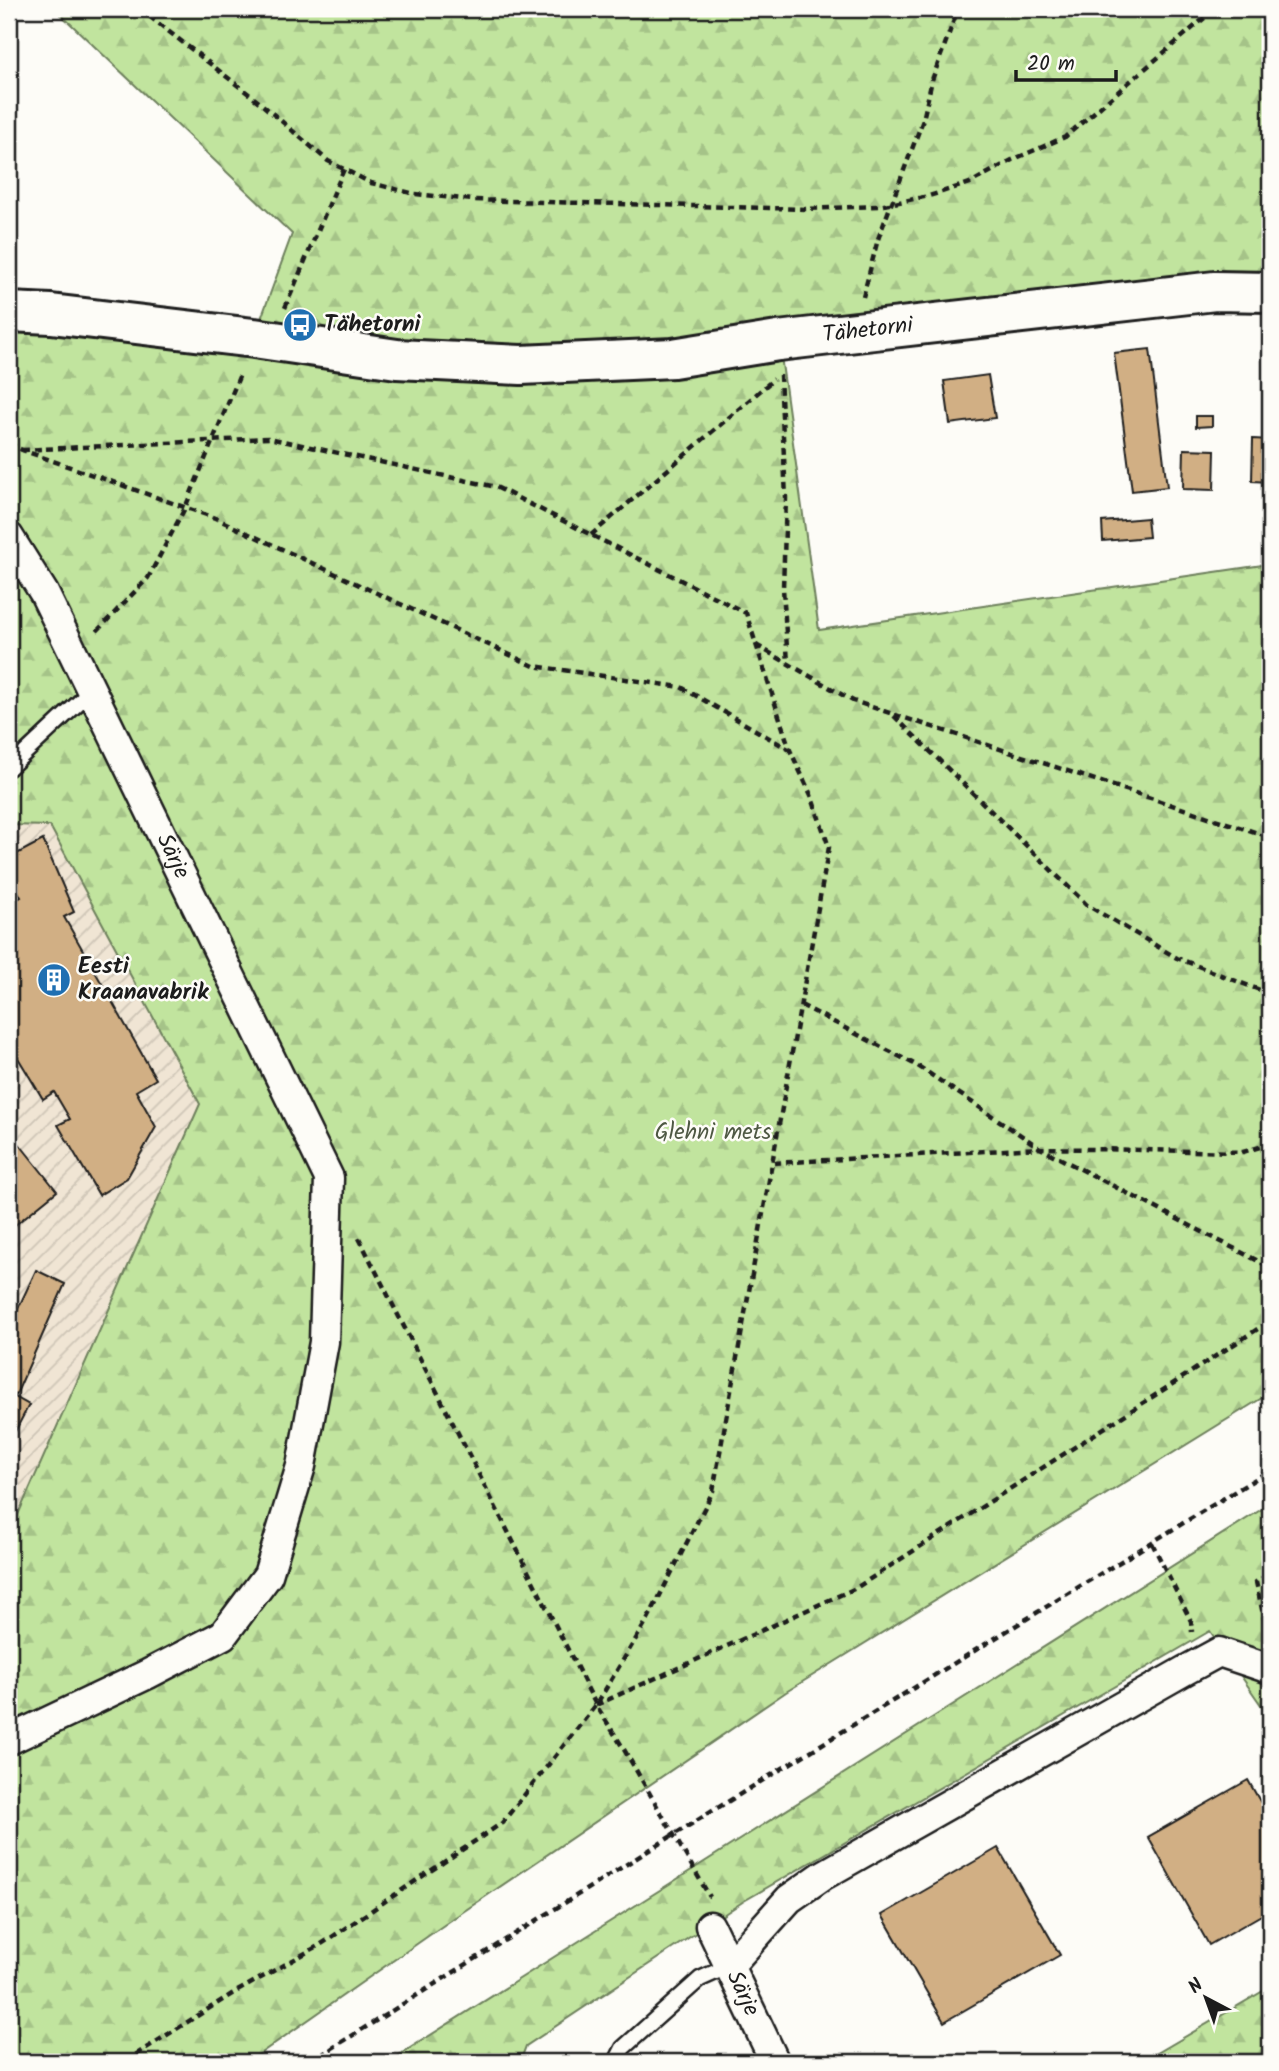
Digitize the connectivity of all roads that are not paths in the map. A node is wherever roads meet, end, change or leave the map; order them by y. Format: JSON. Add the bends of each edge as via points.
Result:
{"nodes":[{"id":1,"x":1270,"y":292,"type":"edge"},
{"id":2,"x":9,"y":312,"type":"edge"},
{"id":3,"x":9,"y":537,"type":"edge"},
{"id":4,"x":92,"y":690,"type":"junction"},
{"id":5,"x":9,"y":768,"type":"edge"},
{"id":6,"x":1270,"y":1669,"type":"edge"},
{"id":7,"x":9,"y":1740,"type":"edge"},
{"id":8,"x":710,"y":1926,"type":"road end"},
{"id":9,"x":729,"y":1966,"type":"junction"},
{"id":10,"x":771,"y":2061,"type":"edge"},
{"id":11,"x":616,"y":2062,"type":"edge"}],
"edges":[{"from":1,"to":2,"type":"street","name":"Tähetorni","via":[[1215,291],[853,332],[779,357],[521,365],[397,359]]},
{"from":3,"to":4,"type":"street","name":"Särje","via":[[44,593]]},
{"from":4,"to":5,"type":"lane"},
{"from":4,"to":7,"type":"street","name":"Särje","via":[[329,1178],[324,1342],[301,1466],[268,1575],[223,1635]]},
{"from":6,"to":9,"type":"street","via":[[1208,1658],[822,1876],[789,1899]]},
{"from":8,"to":9,"type":"street","name":"Särje"},
{"from":9,"to":10,"type":"street","name":"Särje"},
{"from":9,"to":11,"type":"lane","via":[[699,1979],[623,2048]]}]}
